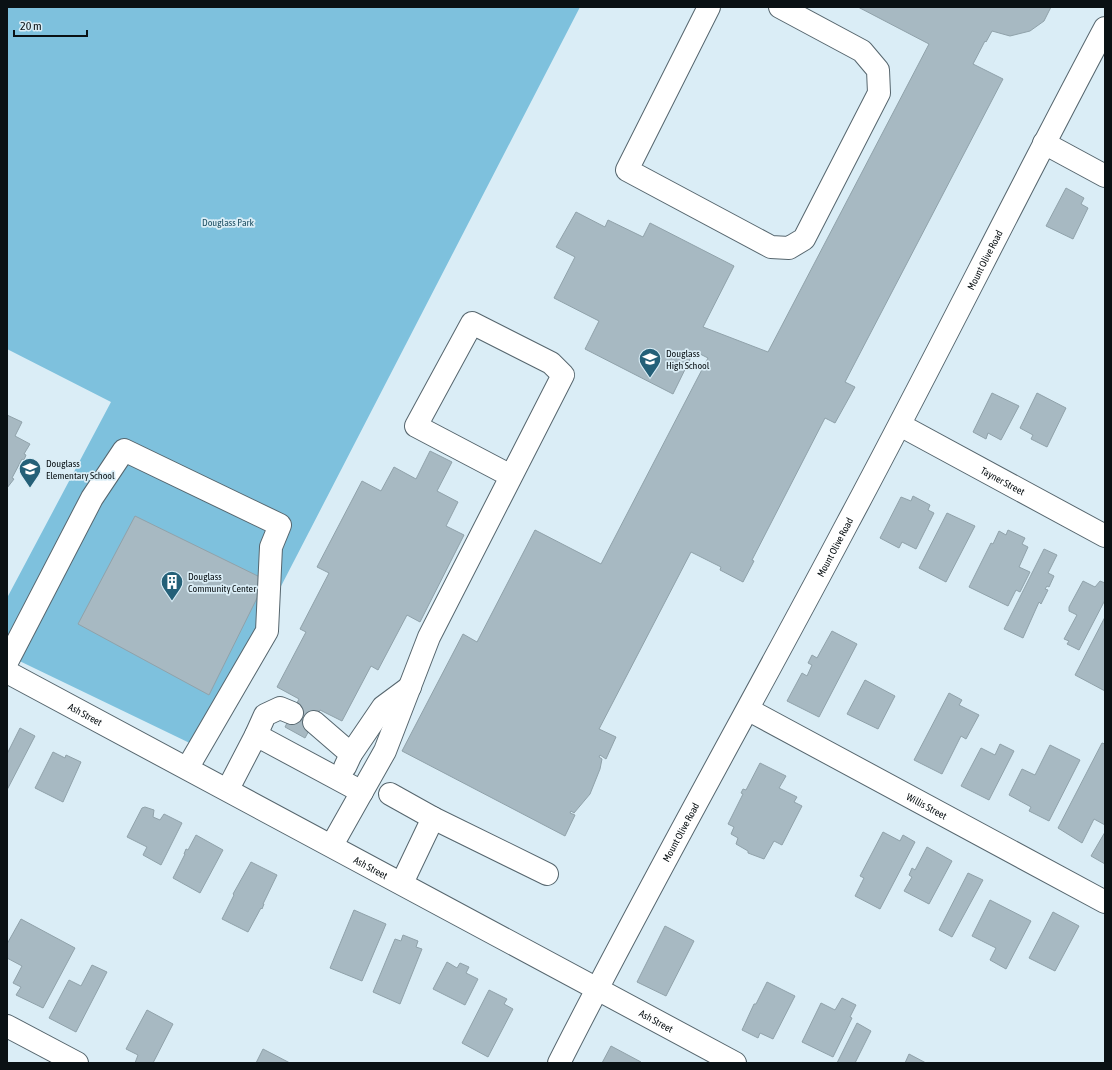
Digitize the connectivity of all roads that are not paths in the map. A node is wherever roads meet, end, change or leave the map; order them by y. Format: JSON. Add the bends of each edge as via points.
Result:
{"nodes":[{"id":1,"x":709,"y":7,"type":"edge"},
{"id":2,"x":780,"y":7,"type":"edge"},
{"id":3,"x":1105,"y":28,"type":"edge"},
{"id":4,"x":1044,"y":143,"type":"junction"},
{"id":5,"x":1105,"y":176,"type":"edge"},
{"id":6,"x":900,"y":425,"type":"junction"},
{"id":7,"x":511,"y":476,"type":"junction"},
{"id":8,"x":1105,"y":536,"type":"edge"},
{"id":9,"x":7,"y":662,"type":"edge"},
{"id":10,"x":7,"y":672,"type":"edge"},
{"id":11,"x":410,"y":687,"type":"junction"},
{"id":12,"x":749,"y":710,"type":"junction"},
{"id":13,"x":292,"y":713,"type":"dead end"},
{"id":14,"x":314,"y":722,"type":"dead end"},
{"id":15,"x":256,"y":736,"type":"junction"},
{"id":16,"x":351,"y":754,"type":"junction"},
{"id":17,"x":188,"y":767,"type":"junction"},
{"id":18,"x":340,"y":778,"type":"junction"},
{"id":19,"x":228,"y":789,"type":"junction"},
{"id":20,"x":362,"y":792,"type":"junction"},
{"id":21,"x":390,"y":794,"type":"dead end"},
{"id":22,"x":433,"y":818,"type":"junction"},
{"id":23,"x":332,"y":845,"type":"junction"},
{"id":24,"x":547,"y":874,"type":"dead end"},
{"id":25,"x":402,"y":883,"type":"junction"},
{"id":26,"x":1105,"y":902,"type":"edge"},
{"id":27,"x":597,"y":988,"type":"junction"},
{"id":28,"x":7,"y":1026,"type":"edge"},
{"id":29,"x":78,"y":1063,"type":"edge"},
{"id":30,"x":559,"y":1063,"type":"edge"},
{"id":31,"x":735,"y":1063,"type":"edge"}],
"edges":[{"from":1,"to":2,"type":"street","via":[[628,170],[771,247],[789,248],[804,239],[879,93],[878,70],[862,51]]},
{"from":3,"to":4,"type":"street","name":"Mount Olive Road"},
{"from":4,"to":5,"type":"street"},
{"from":4,"to":6,"type":"street","name":"Mount Olive Road"},
{"from":6,"to":8,"type":"street","name":"Tayner Street"},
{"from":6,"to":12,"type":"street","name":"Mount Olive Road"},
{"from":7,"to":7,"type":"street","via":[[563,375],[551,363],[472,323],[416,426]]},
{"from":7,"to":11,"type":"street","via":[[429,637]]},
{"from":9,"to":17,"type":"street","via":[[92,498],[124,450],[280,525],[271,547],[267,631]]},
{"from":10,"to":17,"type":"street","name":"Ash Street"},
{"from":11,"to":16,"type":"street","via":[[383,707]]},
{"from":11,"to":20,"type":"street","via":[[385,751]]},
{"from":12,"to":26,"type":"street","name":"Willis Street"},
{"from":12,"to":27,"type":"street","name":"Mount Olive Road"},
{"from":13,"to":15,"type":"street","via":[[280,708],[265,715]]},
{"from":14,"to":16,"type":"street"},
{"from":15,"to":18,"type":"street"},
{"from":15,"to":19,"type":"street"},
{"from":16,"to":18,"type":"street"},
{"from":17,"to":19,"type":"street","name":"Ash Street"},
{"from":18,"to":20,"type":"street"},
{"from":19,"to":23,"type":"street","name":"Ash Street"},
{"from":20,"to":23,"type":"street"},
{"from":21,"to":22,"type":"street"},
{"from":22,"to":24,"type":"street"},
{"from":22,"to":25,"type":"street"},
{"from":23,"to":25,"type":"street","name":"Ash Street"},
{"from":25,"to":27,"type":"street","name":"Ash Street"},
{"from":27,"to":30,"type":"street","name":"Mount Olive Road"},
{"from":27,"to":31,"type":"street","name":"Ash Street"},
{"from":28,"to":29,"type":"street"}]}
